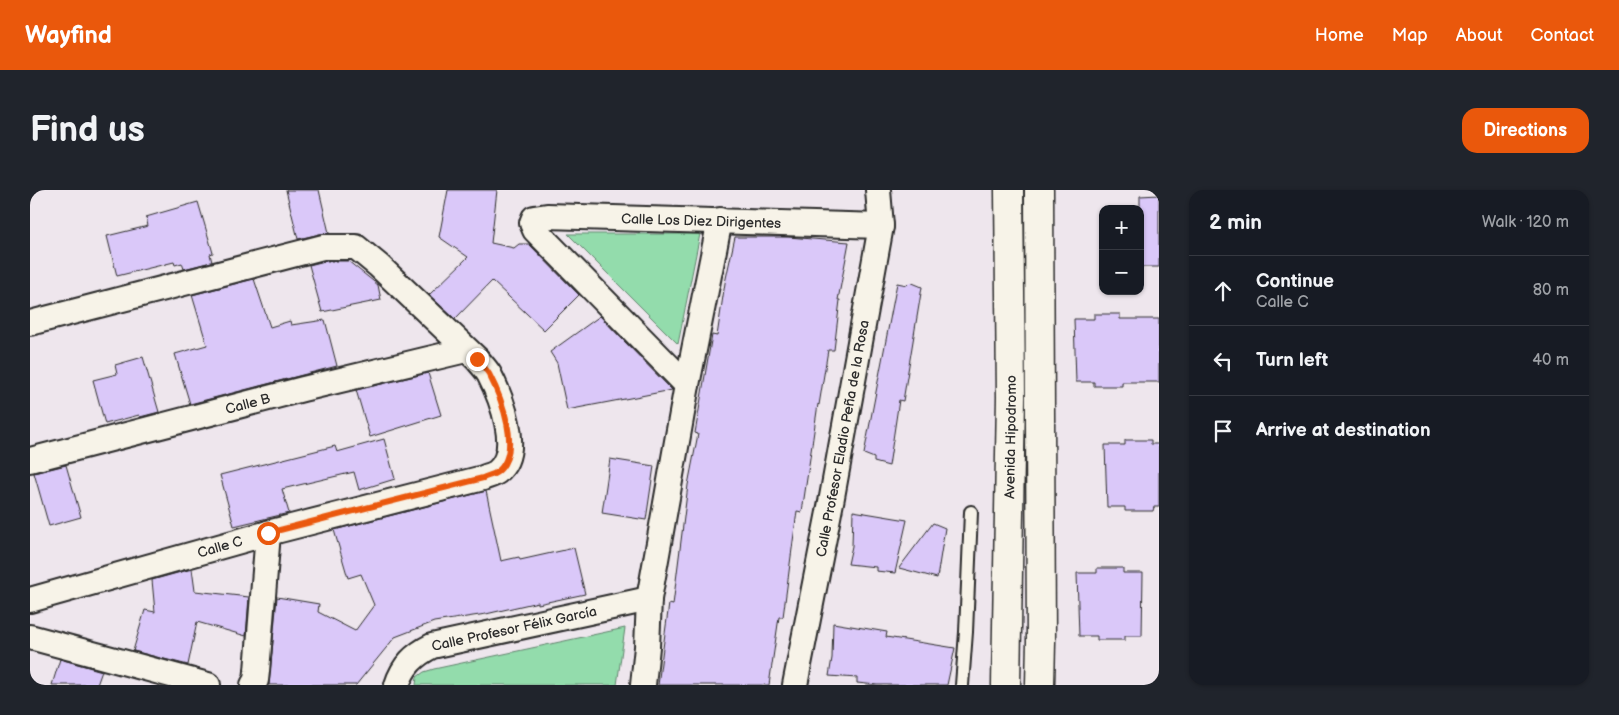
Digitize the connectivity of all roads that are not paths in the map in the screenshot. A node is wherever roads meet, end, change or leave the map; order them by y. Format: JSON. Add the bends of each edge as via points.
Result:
{"nodes":[{"id":1,"x":878,"y":190,"type":"edge"},
{"id":2,"x":1009,"y":190,"type":"edge"},
{"id":3,"x":1039,"y":190,"type":"edge"},
{"id":4,"x":720,"y":220,"type":"junction"},
{"id":5,"x":881,"y":226,"type":"junction"},
{"id":6,"x":30,"y":323,"type":"edge"},
{"id":7,"x":466,"y":350,"type":"junction"},
{"id":8,"x":687,"y":385,"type":"junction"},
{"id":9,"x":30,"y":460,"type":"edge"},
{"id":10,"x":971,"y":512,"type":"dead end"},
{"id":11,"x":268,"y":533,"type":"junction"},
{"id":12,"x":650,"y":599,"type":"junction"},
{"id":13,"x":30,"y":600,"type":"edge"},
{"id":14,"x":30,"y":637,"type":"edge"},
{"id":15,"x":208,"y":685,"type":"edge"},
{"id":16,"x":253,"y":685,"type":"edge"},
{"id":17,"x":396,"y":685,"type":"edge"},
{"id":18,"x":643,"y":685,"type":"edge"},
{"id":19,"x":796,"y":685,"type":"edge"},
{"id":20,"x":962,"y":685,"type":"edge"},
{"id":21,"x":1006,"y":685,"type":"edge"},
{"id":22,"x":1040,"y":685,"type":"edge"}],
"edges":[{"from":1,"to":5,"type":"street","name":"Calle Profesor Eladio Peña de la Rosa"},
{"from":2,"to":21,"type":"main road","name":"Avenida Hipodromo","via":[[1012,397]]},
{"from":3,"to":22,"type":"main road","name":"Avenida Hipodromo"},
{"from":4,"to":5,"type":"street","name":"Calle Los Diez Dirigentes"},
{"from":4,"to":8,"type":"street"},
{"from":4,"to":8,"type":"street","name":"Calle Los Diez Dirigentes","via":[[538,216],[532,223],[535,230]]},
{"from":5,"to":19,"type":"street","name":"Calle Profesor Eladio Peña de la Rosa"},
{"from":6,"to":7,"type":"street","via":[[323,247],[356,247]]},
{"from":7,"to":9,"type":"street","name":"Calle B"},
{"from":7,"to":11,"type":"street","name":"Calle C","via":[[488,373],[506,419],[510,438],[508,450],[505,462],[497,472]]},
{"from":8,"to":12,"type":"street"},
{"from":10,"to":20,"type":"lane"},
{"from":11,"to":13,"type":"street","name":"Calle C"},
{"from":11,"to":16,"type":"street","via":[[257,671]]},
{"from":12,"to":17,"type":"street","name":"Calle Profesor Félix García","via":[[432,646],[410,661]]},
{"from":12,"to":18,"type":"street"},
{"from":14,"to":15,"type":"street"}]}
